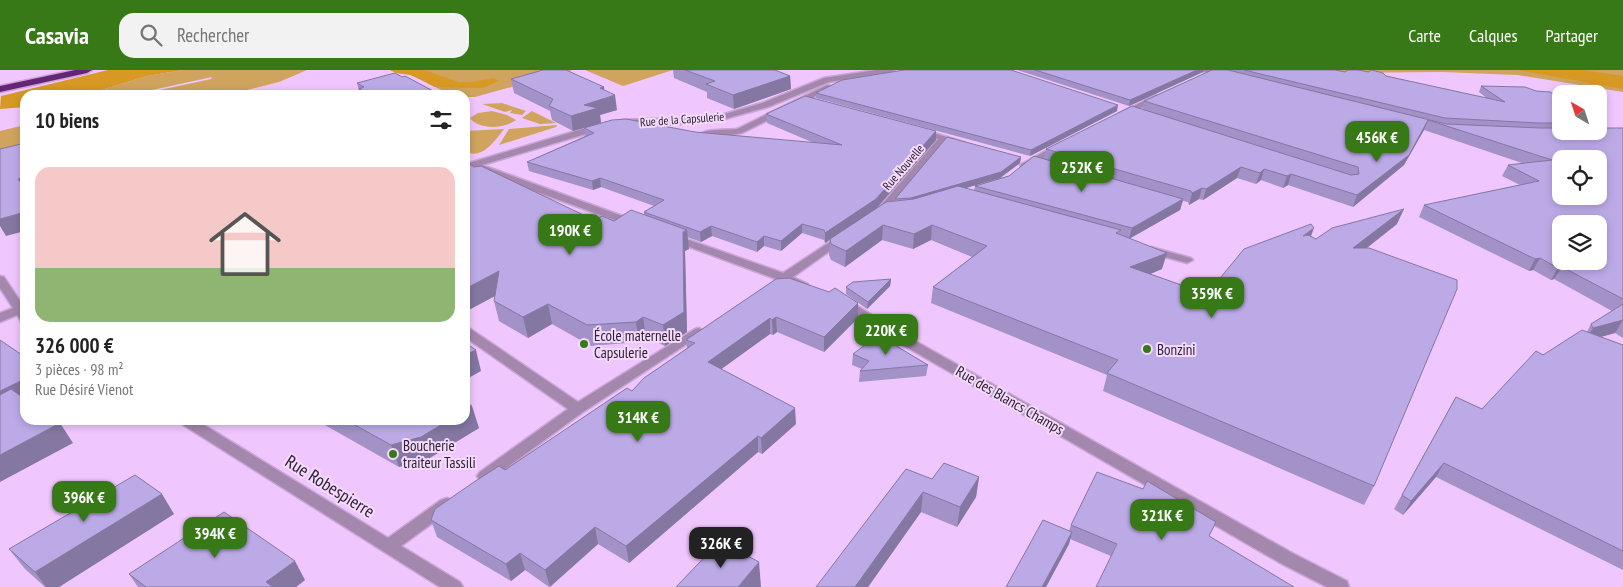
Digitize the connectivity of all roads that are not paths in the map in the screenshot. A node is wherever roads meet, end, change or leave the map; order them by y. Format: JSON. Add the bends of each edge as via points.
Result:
{"nodes":[{"id":1,"x":53,"y":70,"type":"edge"},
{"id":2,"x":87,"y":70,"type":"edge"},
{"id":3,"x":891,"y":70,"type":"edge"},
{"id":4,"x":1202,"y":70,"type":"edge"},
{"id":5,"x":1213,"y":73,"type":"junction"},
{"id":6,"x":853,"y":76,"type":"junction"},
{"id":7,"x":1229,"y":77,"type":"edge"},
{"id":8,"x":1196,"y":80,"type":"edge"},
{"id":9,"x":0,"y":81,"type":"edge"},
{"id":10,"x":0,"y":89,"type":"edge"},
{"id":11,"x":1171,"y":92,"type":"edge"},
{"id":12,"x":789,"y":95,"type":"junction"},
{"id":13,"x":804,"y":100,"type":"junction"},
{"id":14,"x":819,"y":104,"type":"edge"},
{"id":15,"x":1124,"y":109,"type":"junction"},
{"id":16,"x":1147,"y":117,"type":"edge"},
{"id":17,"x":1112,"y":119,"type":"edge"},
{"id":18,"x":625,"y":123,"type":"junction"},
{"id":19,"x":915,"y":130,"type":"edge"},
{"id":20,"x":684,"y":131,"type":"edge"},
{"id":21,"x":701,"y":133,"type":"edge"},
{"id":22,"x":944,"y":138,"type":"junction"},
{"id":23,"x":1072,"y":140,"type":"edge"},
{"id":24,"x":973,"y":146,"type":"edge"},
{"id":25,"x":1026,"y":160,"type":"junction"},
{"id":26,"x":470,"y":167,"type":"edge"},
{"id":27,"x":470,"y":167,"type":"edge"},
{"id":28,"x":1050,"y":167,"type":"edge"},
{"id":29,"x":1017,"y":172,"type":"edge"},
{"id":30,"x":896,"y":210,"type":"edge"},
{"id":31,"x":645,"y":228,"type":"edge"},
{"id":32,"x":851,"y":232,"type":"edge"},
{"id":33,"x":664,"y":234,"type":"edge"},
{"id":34,"x":1139,"y":246,"type":"edge"},
{"id":35,"x":1188,"y":260,"type":"dead end"},
{"id":36,"x":785,"y":278,"type":"junction"},
{"id":37,"x":0,"y":279,"type":"edge"},
{"id":38,"x":768,"y":288,"type":"edge"},
{"id":39,"x":812,"y":288,"type":"edge"},
{"id":40,"x":831,"y":295,"type":"edge"},
{"id":41,"x":20,"y":308,"type":"edge"},
{"id":42,"x":20,"y":313,"type":"edge"},
{"id":43,"x":0,"y":318,"type":"edge"},
{"id":44,"x":711,"y":325,"type":"edge"},
{"id":45,"x":470,"y":334,"type":"edge"},
{"id":46,"x":578,"y":409,"type":"junction"},
{"id":47,"x":193,"y":425,"type":"edge"},
{"id":48,"x":475,"y":483,"type":"edge"},
{"id":49,"x":459,"y":494,"type":"edge"},
{"id":50,"x":388,"y":546,"type":"junction"},
{"id":51,"x":1341,"y":586,"type":"dead end"},
{"id":52,"x":454,"y":587,"type":"edge"}],
"edges":[{"from":1,"to":9,"type":"highway"},
{"from":2,"to":10,"type":"highway"},
{"from":3,"to":6,"type":"street","name":"Rue de la Capsulerie"},
{"from":4,"to":5,"type":"street"},
{"from":5,"to":7,"type":"street"},
{"from":5,"to":8,"type":"street"},
{"from":6,"to":12,"type":"street","name":"Rue de la Capsulerie","via":[[827,80]]},
{"from":6,"to":13,"type":"street","name":"Rue de la Capsulerie"},
{"from":11,"to":15,"type":"street"},
{"from":12,"to":13,"type":"street"},
{"from":12,"to":18,"type":"street","name":"Rue de la Capsulerie","via":[[748,111],[721,117]]},
{"from":13,"to":14,"type":"street"},
{"from":13,"to":21,"type":"street","name":"Rue de la Capsulerie","via":[[739,131]]},
{"from":15,"to":16,"type":"street"},
{"from":15,"to":17,"type":"street"},
{"from":18,"to":20,"type":"street","name":"Rue de la Capsulerie"},
{"from":18,"to":26,"type":"street","name":"Rue de la Capsulerie"},
{"from":19,"to":22,"type":"street"},
{"from":22,"to":24,"type":"street"},
{"from":22,"to":30,"type":"street","name":"Rue Nouvelle","via":[[877,214]]},
{"from":23,"to":25,"type":"street"},
{"from":25,"to":28,"type":"street"},
{"from":25,"to":29,"type":"street"},
{"from":27,"to":31,"type":"street"},
{"from":32,"to":36,"type":"street"},
{"from":33,"to":36,"type":"street"},
{"from":34,"to":35,"type":"street"},
{"from":36,"to":38,"type":"street"},
{"from":36,"to":39,"type":"street"},
{"from":37,"to":41,"type":"street"},
{"from":40,"to":51,"type":"street","name":"Rue des Blancs Champs","via":[[888,331]]},
{"from":42,"to":43,"type":"street"},
{"from":44,"to":46,"type":"street"},
{"from":45,"to":46,"type":"street"},
{"from":46,"to":48,"type":"street"},
{"from":47,"to":50,"type":"street","name":"Rue Robespierre"},
{"from":49,"to":50,"type":"street"},
{"from":50,"to":52,"type":"street","name":"Rue Robespierre"}]}
